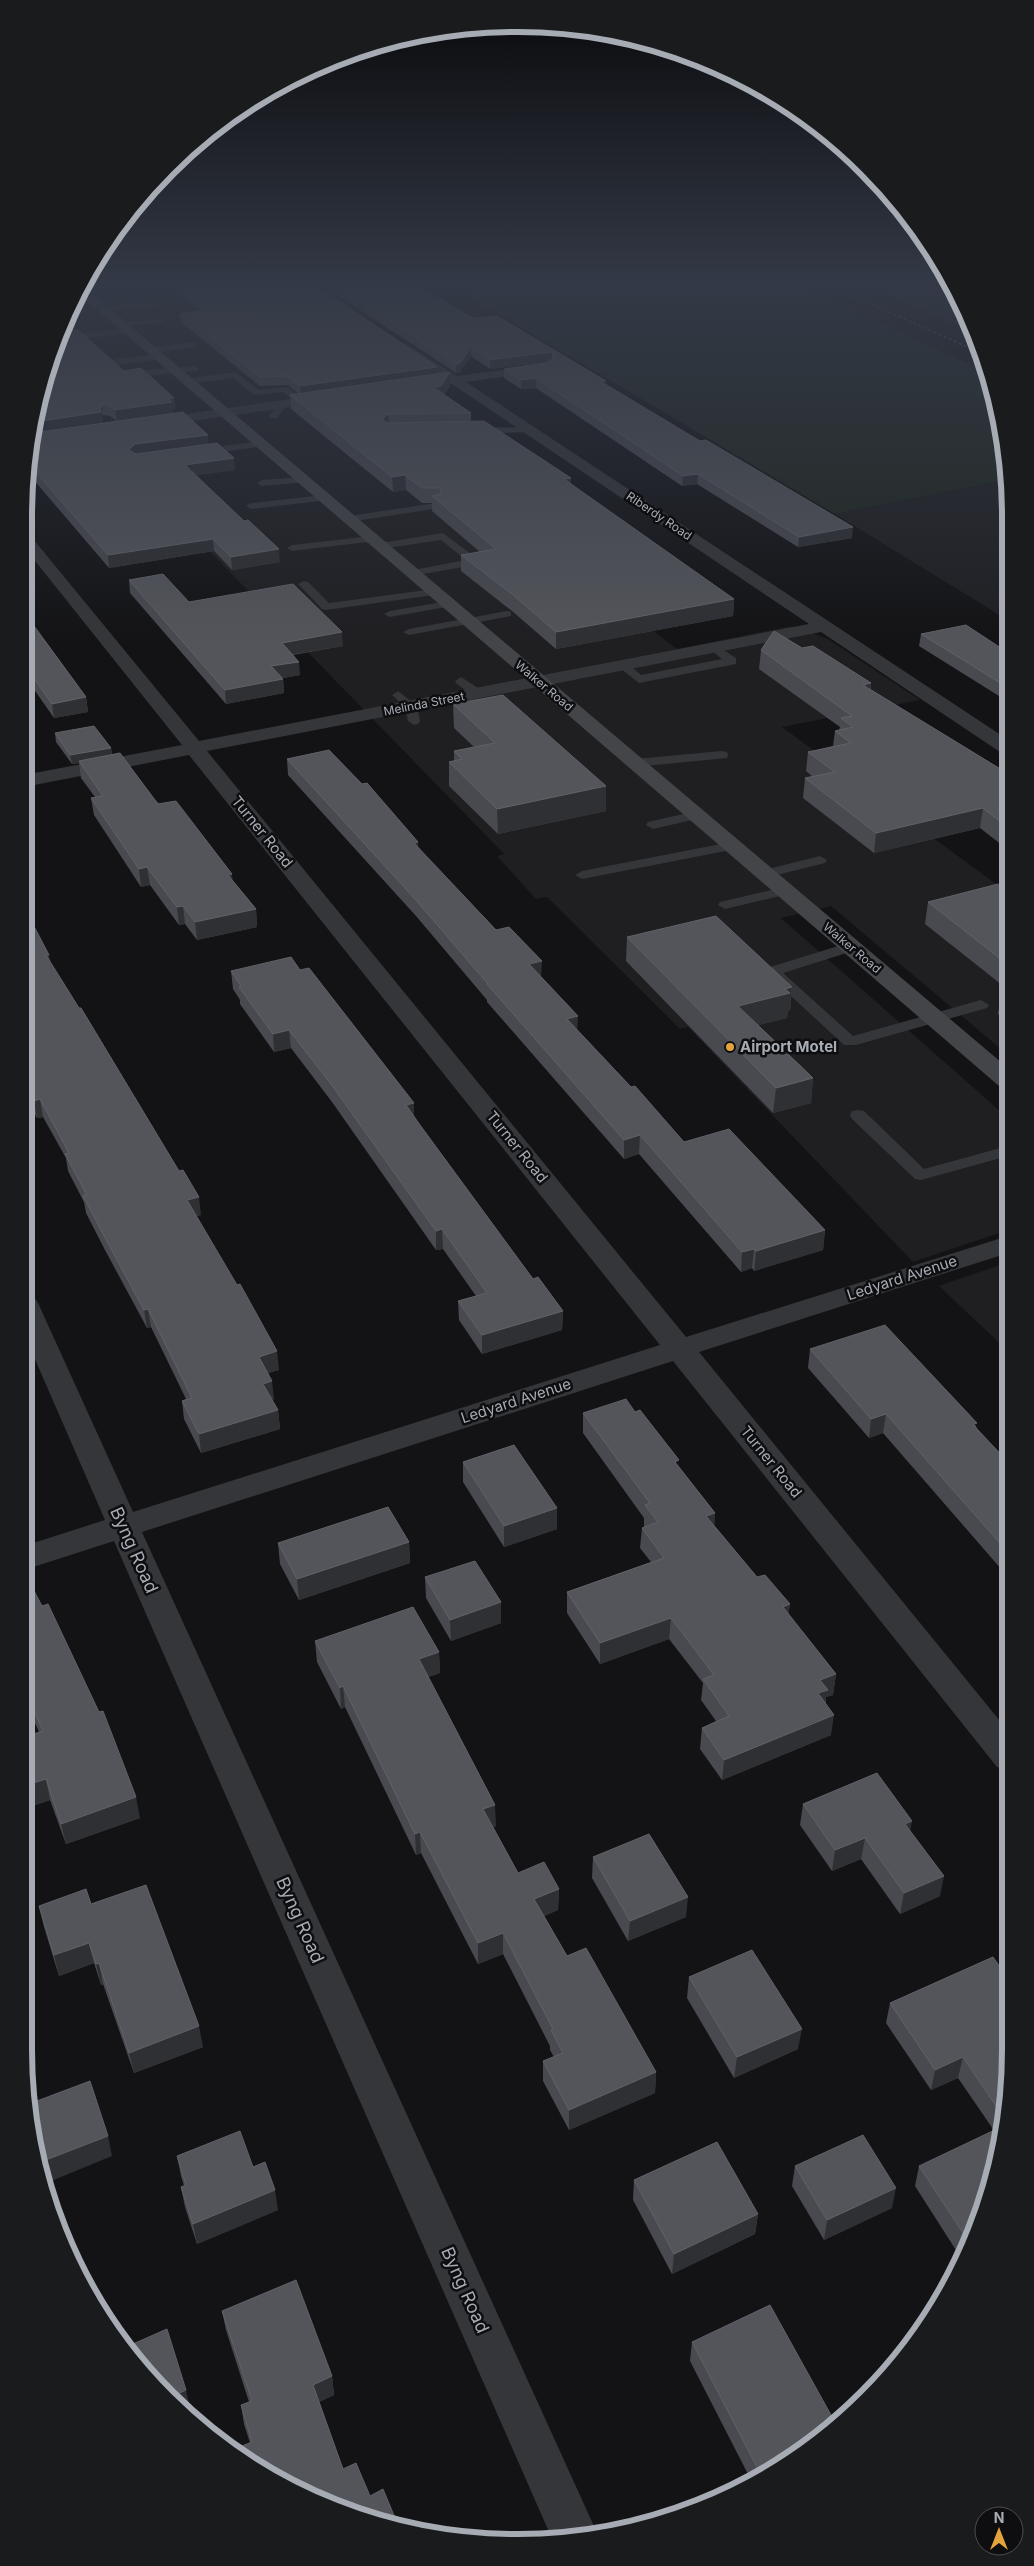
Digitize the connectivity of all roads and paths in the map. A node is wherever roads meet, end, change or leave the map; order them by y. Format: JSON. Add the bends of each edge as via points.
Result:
{"nodes":[{"id":1,"x":216,"y":405,"type":"edge"},
{"id":2,"x":282,"y":405,"type":"joint"},
{"id":3,"x":491,"y":405,"type":"edge"},
{"id":4,"x":226,"y":413,"type":"junction"},
{"id":5,"x":274,"y":416,"type":"dead end"},
{"id":6,"x":135,"y":425,"type":"edge"},
{"id":7,"x":529,"y":430,"type":"junction"},
{"id":8,"x":459,"y":431,"type":"edge"},
{"id":9,"x":249,"y":438,"type":"junction"},
{"id":10,"x":192,"y":453,"type":"edge"},
{"id":11,"x":304,"y":480,"type":"junction"},
{"id":12,"x":262,"y":482,"type":"dead end"},
{"id":13,"x":251,"y":506,"type":"dead end"},
{"id":14,"x":436,"y":506,"type":"edge"},
{"id":15,"x":341,"y":508,"type":"junction"},
{"id":16,"x":377,"y":542,"type":"junction"},
{"id":17,"x":32,"y":547,"type":"edge"},
{"id":18,"x":292,"y":548,"type":"dead end"},
{"id":19,"x":412,"y":573,"type":"junction"},
{"id":20,"x":304,"y":584,"type":"dead end"},
{"id":21,"x":434,"y":592,"type":"junction"},
{"id":22,"x":448,"y":604,"type":"junction"},
{"id":23,"x":390,"y":614,"type":"dead end"},
{"id":24,"x":506,"y":614,"type":"dead end"},
{"id":25,"x":469,"y":622,"type":"junction"},
{"id":26,"x":824,"y":626,"type":"junction"},
{"id":27,"x":409,"y":632,"type":"dead end"},
{"id":28,"x":462,"y":681,"type":"dead end"},
{"id":29,"x":539,"y":682,"type":"junction"},
{"id":30,"x":476,"y":694,"type":"junction"},
{"id":31,"x":1002,"y":745,"type":"edge"},
{"id":32,"x":194,"y":748,"type":"junction"},
{"id":33,"x":722,"y":755,"type":"dead end"},
{"id":34,"x":635,"y":763,"type":"junction"},
{"id":35,"x":32,"y":779,"type":"edge"},
{"id":36,"x":696,"y":815,"type":"junction"},
{"id":37,"x":652,"y":825,"type":"dead end"},
{"id":38,"x":731,"y":846,"type":"junction"},
{"id":39,"x":820,"y":860,"type":"dead end"},
{"id":40,"x":764,"y":874,"type":"junction"},
{"id":41,"x":582,"y":875,"type":"dead end"},
{"id":42,"x":784,"y":890,"type":"junction"},
{"id":43,"x":725,"y":905,"type":"dead end"},
{"id":44,"x":851,"y":947,"type":"junction"},
{"id":45,"x":981,"y":1005,"type":"dead end"},
{"id":46,"x":933,"y":1017,"type":"junction"},
{"id":47,"x":1002,"y":1075,"type":"edge"},
{"id":48,"x":858,"y":1115,"type":"dead end"},
{"id":49,"x":1002,"y":1153,"type":"edge"},
{"id":50,"x":1002,"y":1246,"type":"edge"},
{"id":51,"x":32,"y":1321,"type":"edge"},
{"id":52,"x":680,"y":1349,"type":"junction"},
{"id":53,"x":124,"y":1526,"type":"junction"},
{"id":54,"x":32,"y":1555,"type":"edge"},
{"id":55,"x":1002,"y":1747,"type":"edge"},
{"id":56,"x":572,"y":2530,"type":"edge"}],
"edges":[{"from":1,"to":4,"type":"main road","name":"Walker Road"},
{"from":2,"to":4,"type":"street"},
{"from":2,"to":5,"type":"lane"},
{"from":3,"to":7,"type":"street","name":"Riberdy Road"},
{"from":4,"to":6,"type":"street"},
{"from":4,"to":9,"type":"main road","name":"Walker Road"},
{"from":7,"to":8,"type":"lane"},
{"from":7,"to":26,"type":"street","name":"Riberdy Road"},
{"from":9,"to":10,"type":"lane"},
{"from":9,"to":11,"type":"main road","name":"Walker Road"},
{"from":11,"to":12,"type":"lane"},
{"from":11,"to":15,"type":"main road","name":"Walker Road"},
{"from":13,"to":15,"type":"lane"},
{"from":14,"to":15,"type":"lane"},
{"from":15,"to":16,"type":"main road","name":"Walker Road"},
{"from":16,"to":18,"type":"lane"},
{"from":16,"to":19,"type":"main road","name":"Walker Road"},
{"from":16,"to":19,"type":"lane","via":[[443,536],[475,562]]},
{"from":17,"to":32,"type":"street","name":"Turner Road"},
{"from":19,"to":21,"type":"main road","name":"Walker Road"},
{"from":20,"to":21,"type":"lane","via":[[326,607]]},
{"from":21,"to":22,"type":"main road","name":"Walker Road"},
{"from":22,"to":23,"type":"lane"},
{"from":22,"to":25,"type":"main road","name":"Walker Road"},
{"from":24,"to":25,"type":"lane"},
{"from":25,"to":27,"type":"lane"},
{"from":25,"to":29,"type":"main road","name":"Walker Road"},
{"from":26,"to":29,"type":"street","name":"Melinda Street"},
{"from":26,"to":31,"type":"street","name":"Riberdy Road"},
{"from":28,"to":30,"type":"lane"},
{"from":29,"to":30,"type":"street","name":"Melinda Street"},
{"from":29,"to":34,"type":"main road","name":"Walker Road"},
{"from":30,"to":32,"type":"street","name":"Melinda Street"},
{"from":32,"to":35,"type":"street","name":"Melinda Street"},
{"from":32,"to":52,"type":"street","name":"Turner Road"},
{"from":33,"to":34,"type":"lane"},
{"from":34,"to":36,"type":"main road","name":"Walker Road"},
{"from":36,"to":37,"type":"lane"},
{"from":36,"to":38,"type":"main road","name":"Walker Road"},
{"from":38,"to":40,"type":"main road","name":"Walker Road"},
{"from":38,"to":41,"type":"lane"},
{"from":39,"to":40,"type":"lane"},
{"from":40,"to":42,"type":"main road","name":"Walker Road"},
{"from":42,"to":43,"type":"lane"},
{"from":42,"to":44,"type":"main road","name":"Walker Road"},
{"from":44,"to":46,"type":"main road","name":"Walker Road"},
{"from":44,"to":46,"type":"lane","via":[[772,971],[850,1042]]},
{"from":45,"to":46,"type":"lane"},
{"from":46,"to":47,"type":"main road","name":"Walker Road"},
{"from":48,"to":49,"type":"lane","via":[[921,1175]]},
{"from":50,"to":52,"type":"street","name":"Ledyard Avenue"},
{"from":51,"to":53,"type":"street","name":"Byng Road"},
{"from":52,"to":53,"type":"street","name":"Ledyard Avenue"},
{"from":52,"to":55,"type":"street","name":"Turner Road"},
{"from":53,"to":54,"type":"street","name":"Ledyard Avenue"},
{"from":53,"to":56,"type":"street","name":"Byng Road"}]}
